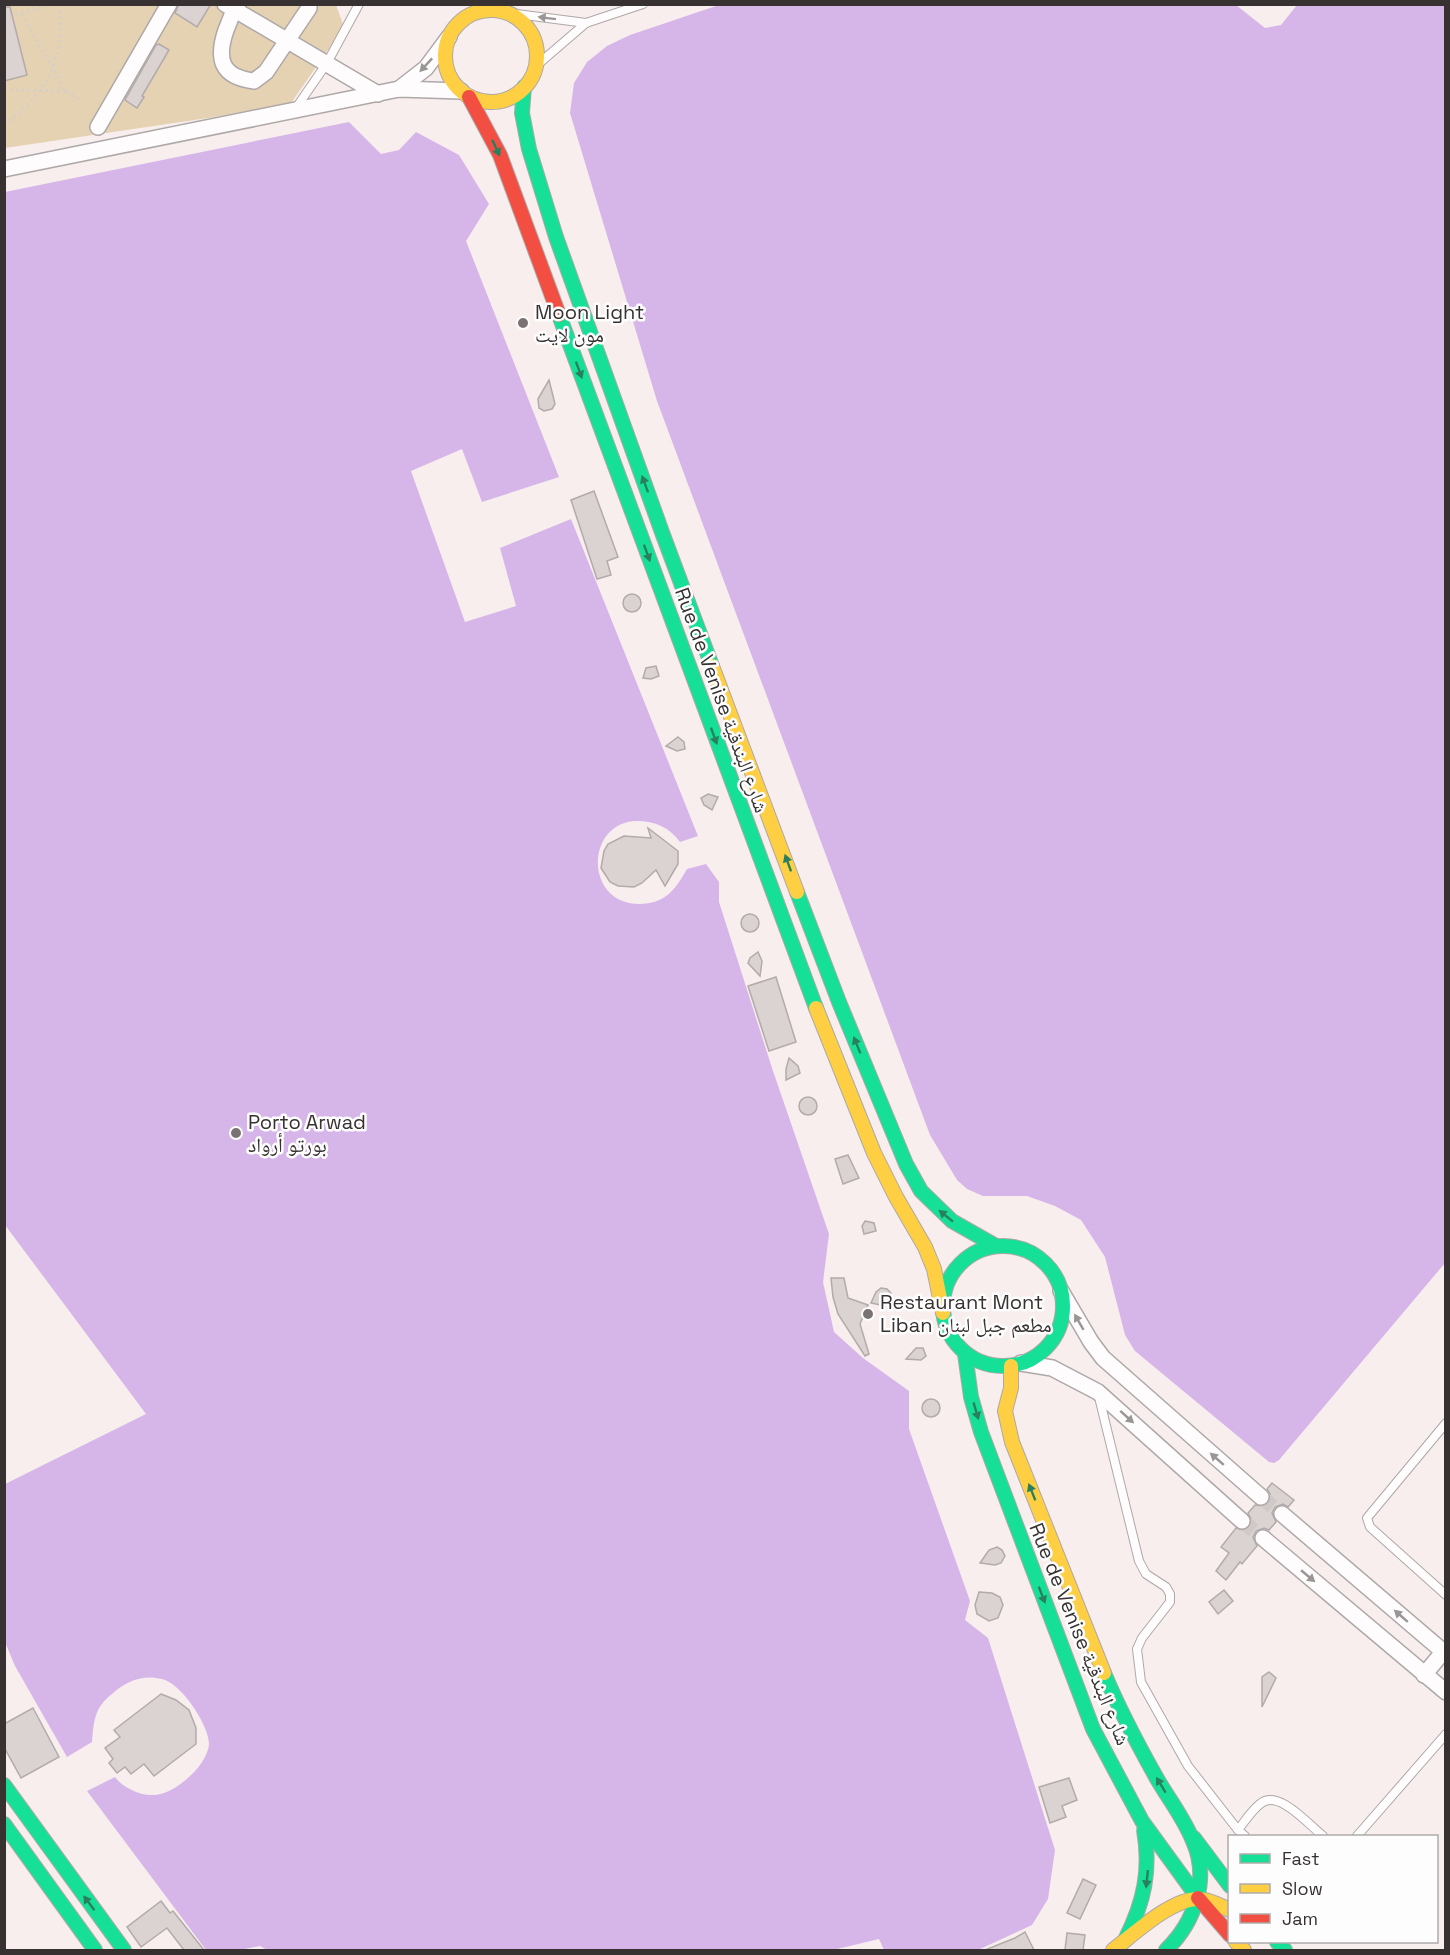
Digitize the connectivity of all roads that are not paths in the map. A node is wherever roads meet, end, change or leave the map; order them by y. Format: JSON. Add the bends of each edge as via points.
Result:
{"nodes":[{"id":1,"x":169,"y":4,"type":"edge"},
{"id":2,"x":309,"y":4,"type":"edge"},
{"id":3,"x":359,"y":4,"type":"edge"},
{"id":4,"x":642,"y":4,"type":"edge"},
{"id":5,"x":232,"y":6,"type":"edge"},
{"id":6,"x":504,"y":10,"type":"edge"},
{"id":7,"x":452,"y":14,"type":"dead end"},
{"id":8,"x":586,"y":23,"type":"junction"},
{"id":9,"x":450,"y":35,"type":"junction"},
{"id":10,"x":287,"y":42,"type":"junction"},
{"id":11,"x":327,"y":63,"type":"junction"},
{"id":12,"x":536,"y":66,"type":"junction"},
{"id":13,"x":525,"y":87,"type":"junction"},
{"id":14,"x":399,"y":89,"type":"junction"},
{"id":15,"x":378,"y":94,"type":"junction"},
{"id":16,"x":465,"y":94,"type":"junction"},
{"id":17,"x":295,"y":110,"type":"junction"},
{"id":18,"x":98,"y":127,"type":"dead end"},
{"id":19,"x":4,"y":169,"type":"edge"},
{"id":20,"x":996,"y":1246,"type":"junction"},
{"id":21,"x":1061,"y":1291,"type":"junction"},
{"id":22,"x":943,"y":1313,"type":"junction"},
{"id":23,"x":965,"y":1354,"type":"junction"},
{"id":24,"x":1016,"y":1365,"type":"junction"},
{"id":25,"x":1098,"y":1392,"type":"junction"},
{"id":26,"x":1446,"y":1424,"type":"edge"},
{"id":27,"x":1261,"y":1497,"type":"tunnel mouth"},
{"id":28,"x":1282,"y":1514,"type":"tunnel mouth"},
{"id":29,"x":1242,"y":1521,"type":"tunnel mouth"},
{"id":30,"x":1263,"y":1538,"type":"tunnel mouth"},
{"id":31,"x":1446,"y":1595,"type":"edge"},
{"id":32,"x":1444,"y":1653,"type":"edge"},
{"id":33,"x":1424,"y":1675,"type":"junction"},
{"id":34,"x":1446,"y":1692,"type":"edge"},
{"id":35,"x":1446,"y":1734,"type":"edge"},
{"id":36,"x":4,"y":1785,"type":"edge"},
{"id":37,"x":1142,"y":1821,"type":"junction"},
{"id":38,"x":4,"y":1824,"type":"edge"},
{"id":39,"x":1238,"y":1830,"type":"junction"},
{"id":40,"x":1191,"y":1835,"type":"junction"},
{"id":41,"x":1244,"y":1835,"type":"edge"},
{"id":42,"x":1322,"y":1835,"type":"edge"},
{"id":43,"x":1358,"y":1835,"type":"edge"},
{"id":44,"x":1228,"y":1883,"type":"edge"},
{"id":45,"x":1198,"y":1898,"type":"junction"},
{"id":46,"x":1228,"y":1910,"type":"edge"},
{"id":47,"x":1228,"y":1933,"type":"edge"},
{"id":48,"x":1118,"y":1946,"type":"edge"},
{"id":49,"x":96,"y":1950,"type":"edge"},
{"id":50,"x":124,"y":1950,"type":"edge"},
{"id":51,"x":1166,"y":1950,"type":"edge"}],
"edges":[{"from":1,"to":18,"type":"street"},
{"from":2,"to":10,"type":"street"},
{"from":3,"to":11,"type":"lane"},
{"from":4,"to":8,"type":"lane"},
{"from":5,"to":10,"type":"street"},
{"from":5,"to":10,"type":"street","via":[[221,44],[224,68],[254,81],[266,72]]},
{"from":8,"to":6,"type":"lane","one_way":true},
{"from":6,"to":9,"type":"main road","via":[[483,11],[464,18]]},
{"from":6,"to":12,"type":"main road","via":[[529,29],[535,41]]},
{"from":7,"to":9,"type":"main road"},
{"from":8,"to":12,"type":"lane"},
{"from":9,"to":14,"type":"street","one_way":true,"via":[[426,68]]},
{"from":9,"to":16,"type":"main road","via":[[446,66]]},
{"from":10,"to":11,"type":"street"},
{"from":11,"to":15,"type":"street"},
{"from":11,"to":17,"type":"lane"},
{"from":12,"to":13,"type":"main road"},
{"from":13,"to":16,"type":"main road","via":[[513,97],[498,101],[483,101]]},
{"from":20,"to":13,"type":"main road","name":"Rue de Venise شارع البندقية","one_way":true,"via":[[952,1221],[921,1191],[906,1164],[844,1013],[663,535],[556,237],[529,149],[522,113]]},
{"from":14,"to":15,"type":"street"},
{"from":14,"to":16,"type":"street"},
{"from":15,"to":17,"type":"street"},
{"from":16,"to":22,"type":"main road","name":"Rue de Venise شارع البندقية","one_way":true,"via":[[489,132],[507,174],[802,975],[874,1153],[925,1247]]},
{"from":17,"to":19,"type":"street"},
{"from":20,"to":21,"type":"main road","via":[[1015,1247],[1044,1262]]},
{"from":20,"to":22,"type":"main road","via":[[978,1251],[950,1277]]},
{"from":21,"to":24,"type":"main road","via":[[1061,1321],[1055,1335],[1035,1357]]},
{"from":27,"to":21,"type":"street","one_way":true,"via":[[1103,1358]]},
{"from":22,"to":23,"type":"main road","via":[[946,1328]]},
{"from":23,"to":24,"type":"main road","via":[[994,1366]]},
{"from":23,"to":37,"type":"main road","name":"Rue de Venise شارع البندقية","one_way":true,"via":[[981,1432],[1028,1558],[1093,1729]]},
{"from":24,"to":25,"type":"street","via":[[1052,1368]]},
{"from":40,"to":24,"type":"main road","name":"Rue de Venise شارع البندقية","one_way":true,"via":[[1119,1710],[1012,1442],[1005,1411]]},
{"from":25,"to":29,"type":"street","one_way":true},
{"from":25,"to":39,"type":"lane","via":[[1139,1561],[1146,1574],[1170,1594],[1170,1602],[1137,1649],[1141,1682],[1188,1767]]},
{"from":26,"to":31,"type":"lane","via":[[1367,1518],[1370,1527]]},
{"from":32,"to":28,"type":"street","one_way":true},
{"from":30,"to":33,"type":"street","one_way":true},
{"from":32,"to":33,"type":"street"},
{"from":33,"to":34,"type":"street"},
{"from":35,"to":43,"type":"lane"},
{"from":50,"to":36,"type":"main road","one_way":true},
{"from":37,"to":45,"type":"main road","name":"Rue de Venise شارع البندقية"},
{"from":37,"to":48,"type":"main road","one_way":true,"via":[[1149,1852],[1148,1884],[1139,1915]]},
{"from":38,"to":49,"type":"main road"},
{"from":39,"to":41,"type":"lane"},
{"from":39,"to":42,"type":"lane","via":[[1261,1802],[1273,1799],[1283,1802]]},
{"from":40,"to":44,"type":"main road","name":"Rue de Venise شارع البندقية"},
{"from":40,"to":45,"type":"main road","via":[[1198,1853]]},
{"from":45,"to":46,"type":"main road"},
{"from":45,"to":47,"type":"main road","name":"Rue de Venise شارع البندقية"},
{"from":45,"to":48,"type":"main road","via":[[1174,1906]]},
{"from":45,"to":51,"type":"main road","via":[[1185,1930]]}]}
